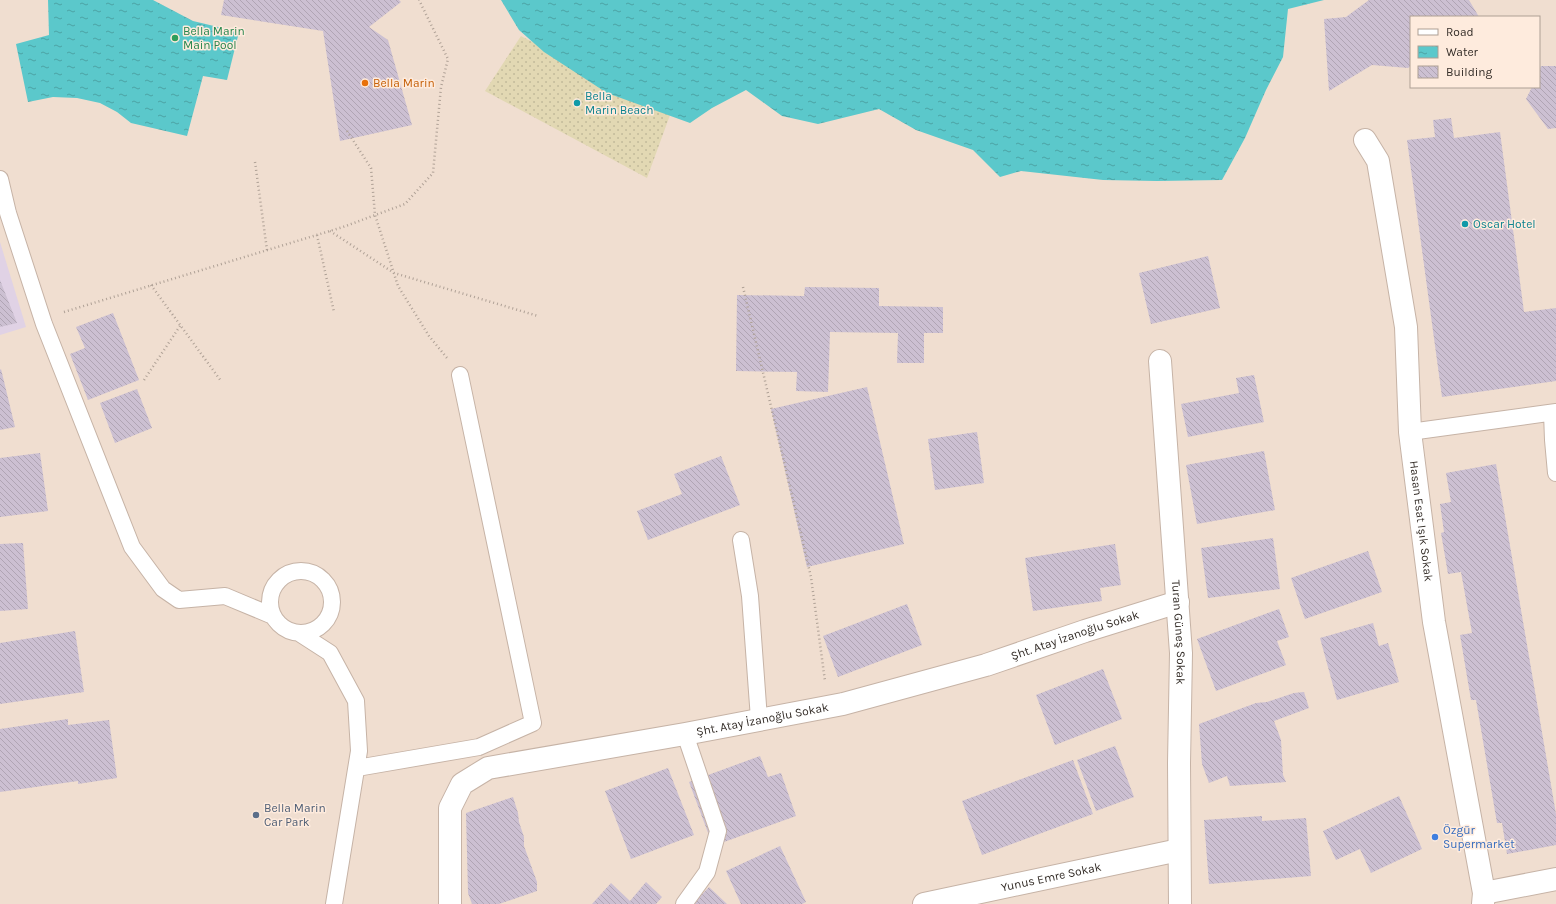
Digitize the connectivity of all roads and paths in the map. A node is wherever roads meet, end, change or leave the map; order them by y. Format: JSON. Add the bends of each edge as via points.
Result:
{"nodes":[{"id":1,"x":419,"y":0,"type":"edge"},
{"id":2,"x":347,"y":131,"type":"dead end"},
{"id":3,"x":1365,"y":140,"type":"dead end"},
{"id":4,"x":255,"y":162,"type":"dead end"},
{"id":5,"x":0,"y":179,"type":"edge"},
{"id":6,"x":375,"y":215,"type":"junction"},
{"id":7,"x":330,"y":231,"type":"junction"},
{"id":8,"x":318,"y":235,"type":"junction"},
{"id":9,"x":267,"y":250,"type":"junction"},
{"id":10,"x":394,"y":273,"type":"junction"},
{"id":11,"x":151,"y":285,"type":"junction"},
{"id":12,"x":743,"y":287,"type":"dead end"},
{"id":13,"x":334,"y":312,"type":"dead end"},
{"id":14,"x":538,"y":316,"type":"dead end"},
{"id":15,"x":42,"y":318,"type":"junction"},
{"id":16,"x":180,"y":326,"type":"junction"},
{"id":17,"x":1160,"y":361,"type":"dead end"},
{"id":18,"x":460,"y":375,"type":"joint"},
{"id":19,"x":144,"y":380,"type":"dead end"},
{"id":20,"x":221,"y":381,"type":"dead end"},
{"id":21,"x":1554,"y":413,"type":"edge"},
{"id":22,"x":1410,"y":432,"type":"junction"},
{"id":23,"x":1554,"y":440,"type":"edge"},
{"id":24,"x":1556,"y":473,"type":"edge"},
{"id":25,"x":741,"y":540,"type":"dead end"},
{"id":26,"x":1178,"y":602,"type":"junction"},
{"id":27,"x":273,"y":616,"type":"junction"},
{"id":28,"x":299,"y":633,"type":"junction"},
{"id":29,"x":829,"y":707,"type":"junction"},
{"id":30,"x":759,"y":719,"type":"junction"},
{"id":31,"x":685,"y":734,"type":"junction"},
{"id":32,"x":357,"y":768,"type":"junction"},
{"id":33,"x":1179,"y":850,"type":"junction"},
{"id":34,"x":1556,"y":879,"type":"edge"},
{"id":35,"x":1483,"y":898,"type":"edge"},
{"id":36,"x":334,"y":904,"type":"edge"},
{"id":37,"x":450,"y":904,"type":"edge"},
{"id":38,"x":684,"y":904,"type":"edge"},
{"id":39,"x":924,"y":904,"type":"edge"},
{"id":40,"x":1180,"y":904,"type":"edge"}],
"edges":[{"from":1,"to":6,"type":"path","via":[[448,59],[441,87],[433,173],[405,204]]},
{"from":2,"to":6,"type":"path","via":[[371,168]]},
{"from":3,"to":22,"type":"street","name":"Hasan Esat Işık Sokak","via":[[1378,161],[1406,327]]},
{"from":4,"to":9,"type":"path"},
{"from":5,"to":15,"type":"lane","via":[[8,213]]},
{"from":6,"to":7,"type":"path"},
{"from":6,"to":10,"type":"path"},
{"from":7,"to":8,"type":"path"},
{"from":7,"to":10,"type":"path"},
{"from":8,"to":9,"type":"path"},
{"from":8,"to":13,"type":"path"},
{"from":9,"to":11,"type":"path"},
{"from":10,"to":14,"type":"path"},
{"from":10,"to":18,"type":"path","via":[[398,286],[429,336]]},
{"from":11,"to":15,"type":"path"},
{"from":11,"to":16,"type":"path"},
{"from":12,"to":29,"type":"path","via":[[811,577]]},
{"from":15,"to":27,"type":"lane","via":[[132,547],[153,577],[163,589],[179,600],[225,596]]},
{"from":16,"to":19,"type":"path"},
{"from":16,"to":20,"type":"path"},
{"from":17,"to":26,"type":"street","name":"Turan Güneş Sokak"},
{"from":18,"to":32,"type":"lane","via":[[533,722],[479,747]]},
{"from":21,"to":22,"type":"lane"},
{"from":21,"to":23,"type":"lane"},
{"from":22,"to":35,"type":"street","name":"Hasan Esat Işık Sokak","via":[[1434,622]]},
{"from":23,"to":24,"type":"lane"},
{"from":25,"to":30,"type":"lane","via":[[750,596]]},
{"from":26,"to":29,"type":"street","name":"Şht. Atay İzanoğlu Sokak","via":[[1085,630],[986,665]]},
{"from":26,"to":33,"type":"street","name":"Turan Güneş Sokak","via":[[1181,653]]},
{"from":27,"to":28,"type":"lane","via":[[279,625],[288,631]]},
{"from":27,"to":28,"type":"lane","via":[[271,596],[275,586],[282,579],[290,573],[300,571],[319,577],[331,593],[331,613],[318,629],[309,633]]},
{"from":28,"to":32,"type":"lane","via":[[330,653],[356,701],[359,751]]},
{"from":29,"to":30,"type":"street","name":"Şht. Atay İzanoğlu Sokak"},
{"from":30,"to":31,"type":"street","name":"Şht. Atay İzanoğlu Sokak"},
{"from":31,"to":37,"type":"street","name":"Şht. Atay İzanoğlu Sokak","via":[[488,768],[462,784],[450,808]]},
{"from":31,"to":38,"type":"lane","via":[[718,831],[707,872]]},
{"from":32,"to":36,"type":"lane"},
{"from":33,"to":39,"type":"street","name":"Yunus Emre Sokak"},
{"from":33,"to":40,"type":"street","name":"Turan Güneş Sokak"},
{"from":34,"to":35,"type":"street"}]}
